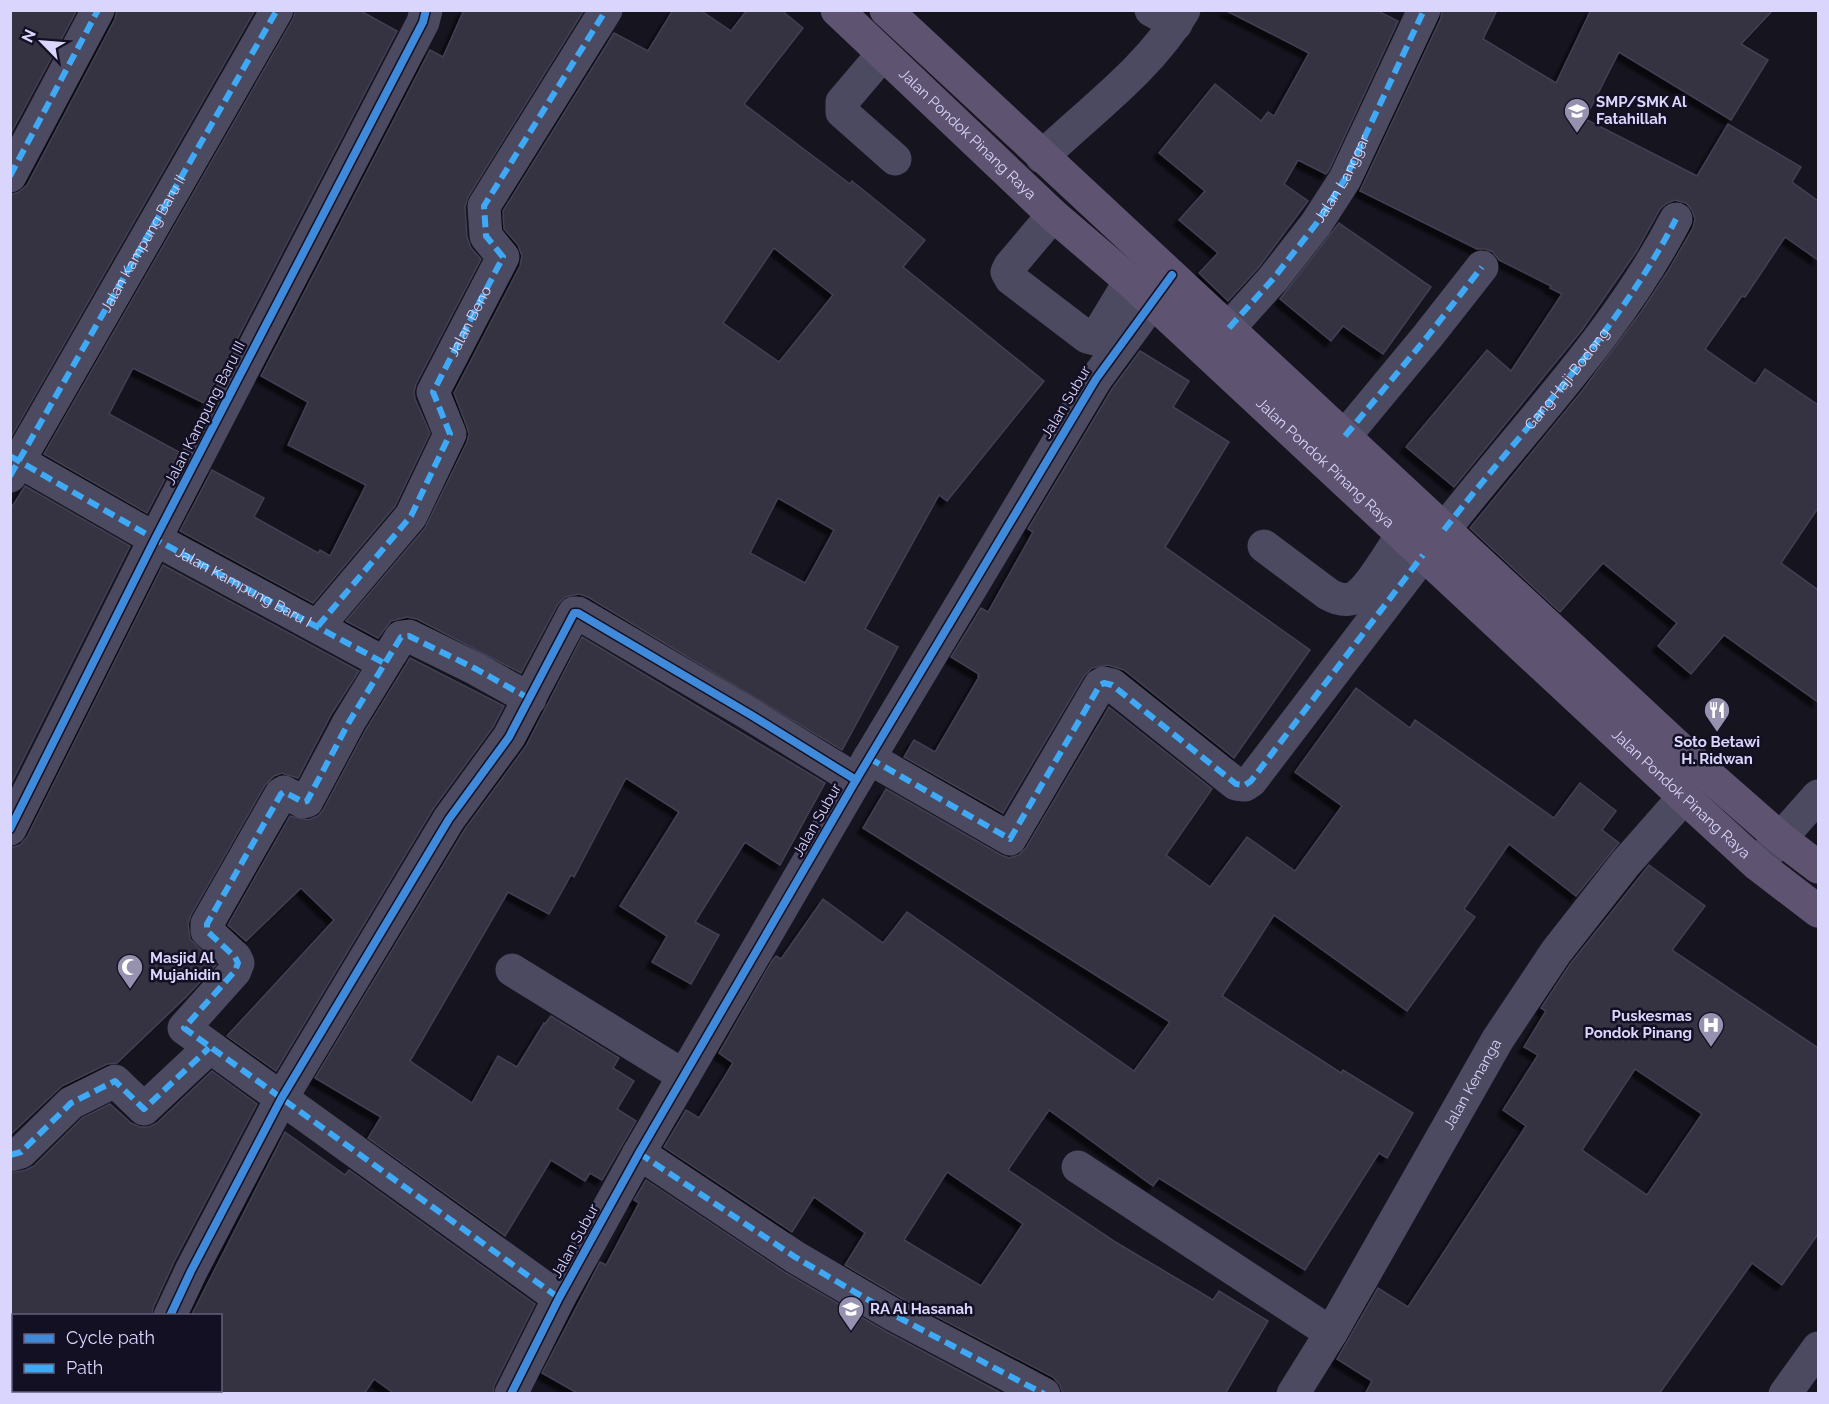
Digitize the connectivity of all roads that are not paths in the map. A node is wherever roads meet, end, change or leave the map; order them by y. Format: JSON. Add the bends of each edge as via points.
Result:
{"nodes":[{"id":1,"x":98,"y":10,"type":"edge"},
{"id":2,"x":277,"y":10,"type":"edge"},
{"id":3,"x":426,"y":10,"type":"edge"},
{"id":4,"x":606,"y":10,"type":"edge"},
{"id":5,"x":837,"y":10,"type":"edge"},
{"id":6,"x":886,"y":10,"type":"edge"},
{"id":7,"x":1424,"y":10,"type":"edge"},
{"id":8,"x":1171,"y":15,"type":"edge"},
{"id":9,"x":882,"y":55,"type":"junction"},
{"id":10,"x":1042,"y":157,"type":"junction"},
{"id":11,"x":895,"y":159,"type":"dead end"},
{"id":12,"x":10,"y":176,"type":"edge"},
{"id":13,"x":1053,"y":214,"type":"junction"},
{"id":14,"x":1676,"y":219,"type":"dead end"},
{"id":15,"x":1482,"y":267,"type":"dead end"},
{"id":16,"x":1172,"y":275,"type":"junction"},
{"id":17,"x":1141,"y":291,"type":"junction"},
{"id":18,"x":1229,"y":328,"type":"junction"},
{"id":19,"x":1345,"y":436,"type":"junction"},
{"id":20,"x":13,"y":464,"type":"edge"},
{"id":21,"x":1444,"y":530,"type":"junction"},
{"id":22,"x":155,"y":539,"type":"junction"},
{"id":23,"x":1412,"y":545,"type":"junction"},
{"id":24,"x":1264,"y":546,"type":"dead end"},
{"id":25,"x":318,"y":626,"type":"junction"},
{"id":26,"x":384,"y":663,"type":"junction"},
{"id":27,"x":530,"y":699,"type":"junction"},
{"id":28,"x":863,"y":769,"type":"junction"},
{"id":29,"x":1706,"y":773,"type":"junction"},
{"id":30,"x":1818,"y":796,"type":"edge"},
{"id":31,"x":1684,"y":797,"type":"junction"},
{"id":32,"x":10,"y":829,"type":"edge"},
{"id":33,"x":1780,"y":838,"type":"junction"},
{"id":34,"x":1758,"y":865,"type":"junction"},
{"id":35,"x":1818,"y":867,"type":"edge"},
{"id":36,"x":1818,"y":911,"type":"edge"},
{"id":37,"x":512,"y":970,"type":"dead end"},
{"id":38,"x":197,"y":1038,"type":"junction"},
{"id":39,"x":684,"y":1076,"type":"junction"},
{"id":40,"x":281,"y":1099,"type":"junction"},
{"id":41,"x":639,"y":1153,"type":"junction"},
{"id":42,"x":10,"y":1155,"type":"edge"},
{"id":43,"x":1078,"y":1167,"type":"dead end"},
{"id":44,"x":559,"y":1298,"type":"junction"},
{"id":45,"x":171,"y":1314,"type":"edge"},
{"id":46,"x":1331,"y":1333,"type":"junction"},
{"id":47,"x":1818,"y":1348,"type":"edge"},
{"id":48,"x":511,"y":1394,"type":"edge"},
{"id":49,"x":1044,"y":1394,"type":"edge"},
{"id":50,"x":1293,"y":1394,"type":"edge"},
{"id":51,"x":1785,"y":1394,"type":"edge"}],
"edges":[{"from":1,"to":12,"type":"street"},
{"from":2,"to":20,"type":"street","name":"Jalan Kampung Baru II"},
{"from":3,"to":22,"type":"street","name":"Jalan Kampung Baru III"},
{"from":4,"to":25,"type":"street","name":"Jalan Beno","via":[[484,206],[486,236],[503,256],[433,392],[450,434],[411,516]]},
{"from":5,"to":9,"type":"main road","name":"Jalan Pondok Pinang Raya"},
{"from":6,"to":10,"type":"main road"},
{"from":7,"to":18,"type":"street","name":"Jalan Langgar","via":[[1345,179],[1288,261]]},
{"from":8,"to":10,"type":"street","via":[[1125,83]]},
{"from":9,"to":11,"type":"street","via":[[840,108]]},
{"from":9,"to":13,"type":"main road","name":"Jalan Pondok Pinang Raya"},
{"from":10,"to":16,"type":"main road"},
{"from":13,"to":17,"type":"main road","name":"Jalan Pondok Pinang Raya"},
{"from":13,"to":17,"type":"street","via":[[1008,270],[1011,279],[1087,338],[1095,339]]},
{"from":14,"to":21,"type":"street","name":"Gang Haji Bodong","via":[[1622,309]]},
{"from":15,"to":19,"type":"street"},
{"from":16,"to":17,"type":"street","name":"Jalan Subur"},
{"from":16,"to":18,"type":"main road"},
{"from":17,"to":23,"type":"main road","name":"Jalan Pondok Pinang Raya"},
{"from":17,"to":28,"type":"street","name":"Jalan Subur","via":[[1095,379]]},
{"from":18,"to":19,"type":"main road"},
{"from":19,"to":21,"type":"main road"},
{"from":20,"to":22,"type":"street","name":"Jalan Kampung Baru I"},
{"from":21,"to":29,"type":"main road"},
{"from":22,"to":25,"type":"street","name":"Jalan Kampung Baru I"},
{"from":22,"to":32,"type":"street","name":"Jalan Kampung Baru III"},
{"from":23,"to":24,"type":"street","via":[[1349,600],[1328,594]]},
{"from":23,"to":28,"type":"street","via":[[1245,785],[1236,784],[1107,683],[1100,686],[1010,839]]},
{"from":23,"to":31,"type":"main road","name":"Jalan Pondok Pinang Raya"},
{"from":25,"to":26,"type":"street","name":"Jalan Kampung Baru I"},
{"from":26,"to":27,"type":"street","via":[[401,637],[409,636]]},
{"from":26,"to":38,"type":"street","via":[[307,801],[281,794],[207,924],[207,931],[238,963]]},
{"from":27,"to":28,"type":"street","via":[[577,612],[751,715]]},
{"from":27,"to":40,"type":"street","via":[[508,737],[449,819]]},
{"from":28,"to":39,"type":"street","name":"Jalan Subur"},
{"from":29,"to":31,"type":"main road"},
{"from":29,"to":33,"type":"main road"},
{"from":30,"to":33,"type":"street"},
{"from":31,"to":34,"type":"main road","name":"Jalan Pondok Pinang Raya"},
{"from":31,"to":46,"type":"street","name":"Jalan Kenanga","via":[[1556,952],[1498,1039]]},
{"from":33,"to":34,"type":"street"},
{"from":33,"to":35,"type":"main road"},
{"from":34,"to":36,"type":"main road","name":"Jalan Pondok Pinang Raya"},
{"from":37,"to":39,"type":"street"},
{"from":38,"to":40,"type":"street","name":"Jalan Subur"},
{"from":38,"to":42,"type":"street","via":[[144,1108],[116,1081],[72,1103],[21,1152]]},
{"from":39,"to":41,"type":"street","name":"Jalan Subur"},
{"from":40,"to":44,"type":"street","name":"Jalan Subur"},
{"from":40,"to":45,"type":"street"},
{"from":41,"to":44,"type":"street","name":"Jalan Subur"},
{"from":41,"to":49,"type":"street","via":[[795,1257],[894,1315]]},
{"from":43,"to":46,"type":"street"},
{"from":44,"to":48,"type":"street","name":"Jalan Subur"},
{"from":46,"to":50,"type":"street","name":"Jalan Kenanga"},
{"from":47,"to":51,"type":"street"}]}
